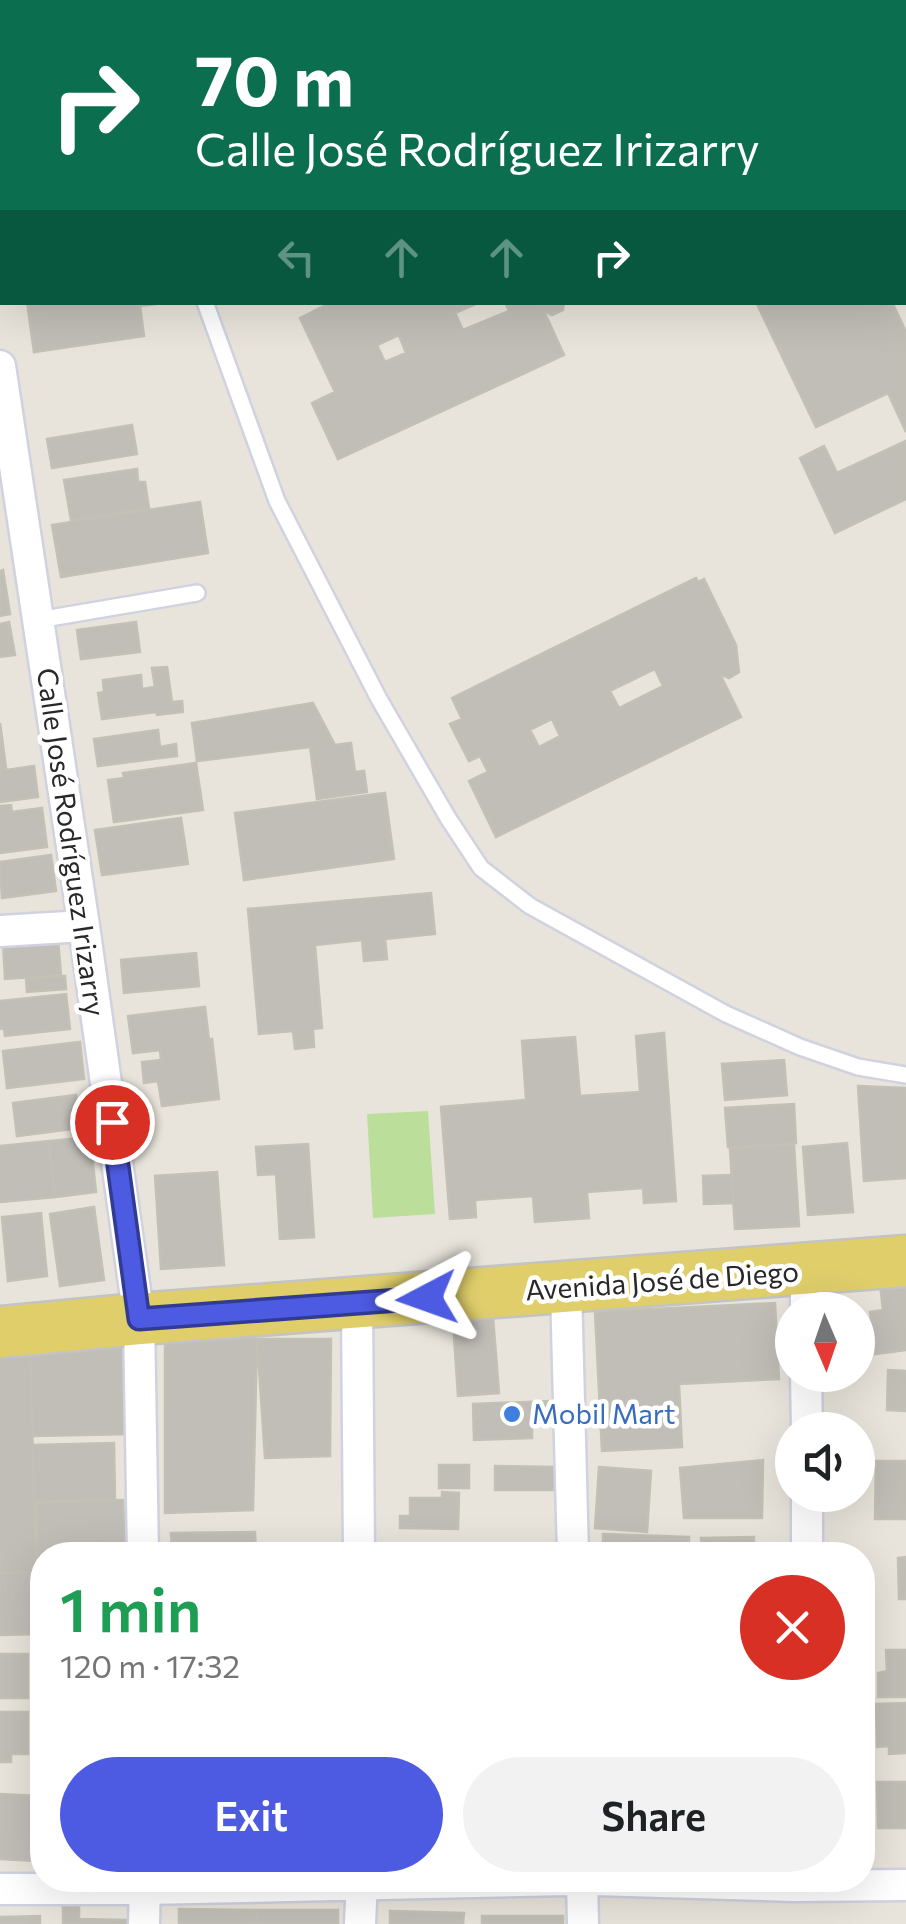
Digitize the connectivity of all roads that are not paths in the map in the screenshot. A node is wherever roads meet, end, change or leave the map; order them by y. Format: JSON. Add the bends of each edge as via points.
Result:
{"nodes":[{"id":1,"x":206,"y":305,"type":"edge"},
{"id":2,"x":0,"y":366,"type":"edge"},
{"id":3,"x":197,"y":593,"type":"dead end"},
{"id":4,"x":38,"y":620,"type":"junction"},
{"id":5,"x":84,"y":926,"type":"junction"},
{"id":6,"x":0,"y":932,"type":"edge"},
{"id":7,"x":906,"y":1075,"type":"edge"},
{"id":8,"x":906,"y":1262,"type":"edge"},
{"id":9,"x":566,"y":1288,"type":"junction"},
{"id":10,"x":806,"y":1290,"type":"edge"},
{"id":11,"x":358,"y":1304,"type":"junction"},
{"id":12,"x":139,"y":1319,"type":"junction"},
{"id":13,"x":0,"y":1332,"type":"edge"},
{"id":14,"x":807,"y":1512,"type":"edge"},
{"id":15,"x":143,"y":1542,"type":"edge"},
{"id":16,"x":360,"y":1542,"type":"edge"},
{"id":17,"x":573,"y":1542,"type":"edge"},
{"id":18,"x":808,"y":1542,"type":"edge"},
{"id":19,"x":875,"y":1884,"type":"edge"},
{"id":20,"x":906,"y":1885,"type":"edge"},
{"id":21,"x":30,"y":1888,"type":"edge"},
{"id":22,"x":0,"y":1889,"type":"edge"},
{"id":23,"x":145,"y":1892,"type":"edge"},
{"id":24,"x":362,"y":1892,"type":"edge"},
{"id":25,"x":582,"y":1892,"type":"edge"},
{"id":26,"x":144,"y":1924,"type":"edge"},
{"id":27,"x":360,"y":1924,"type":"edge"},
{"id":28,"x":582,"y":1924,"type":"edge"}],
"edges":[{"from":1,"to":7,"type":"lane","via":[[277,501],[378,700],[481,868],[530,906],[726,1014],[858,1067]]},
{"from":2,"to":4,"type":"street","name":"Calle José Rodríguez Irizarry"},
{"from":3,"to":4,"type":"lane"},
{"from":4,"to":5,"type":"street","name":"Calle José Rodríguez Irizarry"},
{"from":5,"to":6,"type":"street"},
{"from":5,"to":12,"type":"street","name":"Calle José Rodríguez Irizarry"},
{"from":8,"to":10,"type":"main road","name":"Avenida José de Diego"},
{"from":9,"to":10,"type":"main road","name":"Avenida José de Diego"},
{"from":9,"to":11,"type":"main road","name":"Avenida José de Diego"},
{"from":9,"to":17,"type":"street"},
{"from":11,"to":12,"type":"main road","name":"Avenida José de Diego"},
{"from":11,"to":16,"type":"street"},
{"from":12,"to":13,"type":"main road","name":"Avenida José de Diego"},
{"from":12,"to":15,"type":"street","name":"Calle José Rodríguez Irizarry"},
{"from":14,"to":18,"type":"street"},
{"from":19,"to":20,"type":"street"},
{"from":21,"to":22,"type":"street"},
{"from":23,"to":26,"type":"street"},
{"from":24,"to":27,"type":"street"},
{"from":25,"to":28,"type":"street"}]}
